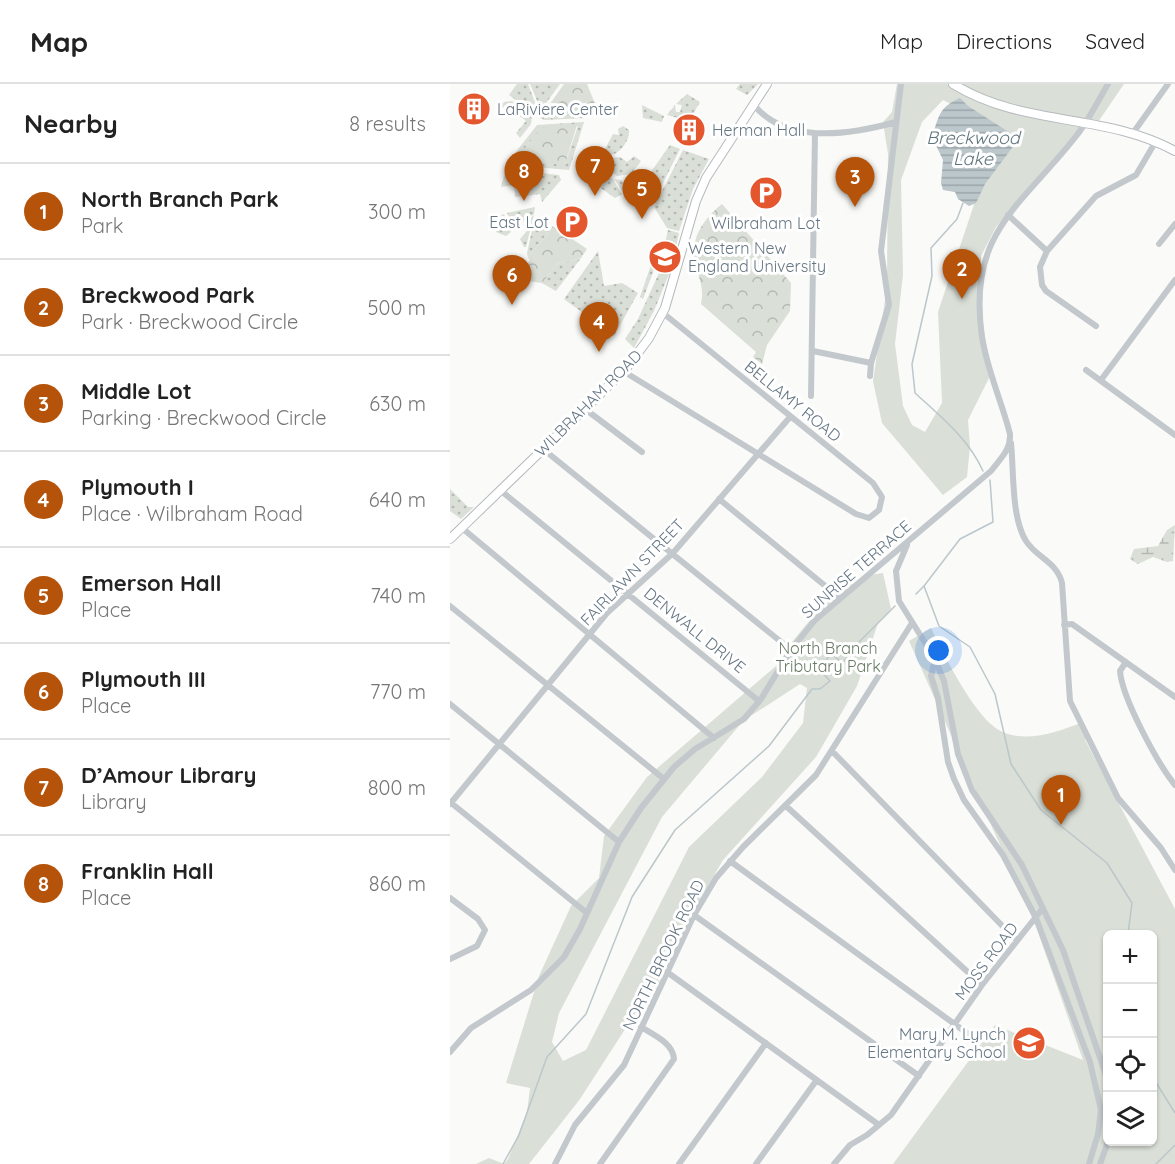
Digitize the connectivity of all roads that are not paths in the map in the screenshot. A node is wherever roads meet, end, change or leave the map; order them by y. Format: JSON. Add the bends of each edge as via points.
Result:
{"nodes":[{"id":1,"x":767,"y":84,"type":"edge"},
{"id":2,"x":901,"y":84,"type":"edge"},
{"id":3,"x":953,"y":84,"type":"edge"},
{"id":4,"x":1108,"y":84,"type":"edge"},
{"id":5,"x":1168,"y":84,"type":"edge"},
{"id":6,"x":754,"y":105,"type":"junction"},
{"id":7,"x":896,"y":122,"type":"junction"},
{"id":8,"x":1086,"y":123,"type":"junction"},
{"id":9,"x":815,"y":133,"type":"junction"},
{"id":10,"x":1133,"y":133,"type":"junction"},
{"id":11,"x":1156,"y":141,"type":"junction"},
{"id":12,"x":1175,"y":151,"type":"edge"},
{"id":13,"x":1008,"y":215,"type":"junction"},
{"id":14,"x":1175,"y":224,"type":"edge"},
{"id":15,"x":1159,"y":244,"type":"dead end"},
{"id":16,"x":1047,"y":251,"type":"junction"},
{"id":17,"x":1175,"y":280,"type":"edge"},
{"id":18,"x":663,"y":313,"type":"junction"},
{"id":19,"x":1096,"y":326,"type":"dead end"},
{"id":20,"x":813,"y":351,"type":"junction"},
{"id":21,"x":871,"y":363,"type":"junction"},
{"id":22,"x":1086,"y":369,"type":"dead end"},
{"id":23,"x":623,"y":371,"type":"junction"},
{"id":24,"x":870,"y":376,"type":"dead end"},
{"id":25,"x":1101,"y":380,"type":"junction"},
{"id":26,"x":811,"y":396,"type":"dead end"},
{"id":27,"x":585,"y":409,"type":"junction"},
{"id":28,"x":790,"y":417,"type":"junction"},
{"id":29,"x":1175,"y":435,"type":"edge"},
{"id":30,"x":1011,"y":438,"type":"junction"},
{"id":31,"x":543,"y":449,"type":"junction"},
{"id":32,"x":642,"y":452,"type":"dead end"},
{"id":33,"x":757,"y":453,"type":"junction"},
{"id":34,"x":1013,"y":462,"type":"junction"},
{"id":35,"x":991,"y":471,"type":"junction"},
{"id":36,"x":500,"y":490,"type":"junction"},
{"id":37,"x":719,"y":499,"type":"junction"},
{"id":38,"x":462,"y":528,"type":"junction"},
{"id":39,"x":913,"y":538,"type":"junction"},
{"id":40,"x":450,"y":539,"type":"edge"},
{"id":41,"x":672,"y":554,"type":"junction"},
{"id":42,"x":883,"y":562,"type":"junction"},
{"id":43,"x":897,"y":569,"type":"junction"},
{"id":44,"x":628,"y":592,"type":"junction"},
{"id":45,"x":840,"y":598,"type":"junction"},
{"id":46,"x":450,"y":606,"type":"edge"},
{"id":47,"x":912,"y":623,"type":"junction"},
{"id":48,"x":1064,"y":624,"type":"junction"},
{"id":49,"x":590,"y":634,"type":"junction"},
{"id":50,"x":791,"y":650,"type":"junction"},
{"id":51,"x":935,"y":659,"type":"junction"},
{"id":52,"x":1126,"y":662,"type":"junction"},
{"id":53,"x":548,"y":684,"type":"junction"},
{"id":54,"x":1175,"y":697,"type":"edge"},
{"id":55,"x":759,"y":701,"type":"junction"},
{"id":56,"x":450,"y":705,"type":"edge"},
{"id":57,"x":714,"y":738,"type":"junction"},
{"id":58,"x":499,"y":744,"type":"junction"},
{"id":59,"x":832,"y":752,"type":"junction"},
{"id":60,"x":664,"y":778,"type":"junction"},
{"id":61,"x":1175,"y":785,"type":"edge"},
{"id":62,"x":450,"y":803,"type":"edge"},
{"id":63,"x":786,"y":806,"type":"junction"},
{"id":64,"x":619,"y":842,"type":"junction"},
{"id":65,"x":730,"y":861,"type":"junction"},
{"id":66,"x":1175,"y":870,"type":"edge"},
{"id":67,"x":450,"y":898,"type":"edge"},
{"id":68,"x":1043,"y":908,"type":"junction"},
{"id":69,"x":587,"y":913,"type":"junction"},
{"id":70,"x":694,"y":915,"type":"junction"},
{"id":71,"x":1036,"y":918,"type":"junction"},
{"id":72,"x":1017,"y":941,"type":"junction"},
{"id":73,"x":450,"y":959,"type":"edge"},
{"id":74,"x":667,"y":972,"type":"junction"},
{"id":75,"x":982,"y":985,"type":"junction"},
{"id":76,"x":956,"y":1023,"type":"junction"},
{"id":77,"x":641,"y":1027,"type":"junction"},
{"id":78,"x":971,"y":1036,"type":"dead end"},
{"id":79,"x":766,"y":1043,"type":"junction"},
{"id":80,"x":450,"y":1052,"type":"edge"},
{"id":81,"x":1103,"y":1069,"type":"edge"},
{"id":82,"x":919,"y":1076,"type":"junction"},
{"id":83,"x":816,"y":1081,"type":"junction"},
{"id":84,"x":879,"y":1125,"type":"junction"},
{"id":85,"x":1107,"y":1146,"type":"edge"},
{"id":86,"x":601,"y":1161,"type":"edge"},
{"id":87,"x":555,"y":1164,"type":"edge"},
{"id":88,"x":610,"y":1164,"type":"edge"},
{"id":89,"x":679,"y":1164,"type":"edge"},
{"id":90,"x":756,"y":1164,"type":"edge"},
{"id":91,"x":834,"y":1164,"type":"edge"},
{"id":92,"x":1089,"y":1164,"type":"edge"},
{"id":93,"x":1100,"y":1164,"type":"edge"}],
"edges":[{"from":1,"to":6,"type":"main road","name":"WILBRAHAM ROAD"},
{"from":2,"to":7,"type":"street"},
{"from":3,"to":8,"type":"main road","via":[[1014,111]]},
{"from":4,"to":8,"type":"street"},
{"from":5,"to":10,"type":"street"},
{"from":6,"to":9,"type":"street","via":[[780,123]]},
{"from":6,"to":18,"type":"main road","name":"WILBRAHAM ROAD","via":[[700,191]]},
{"from":7,"to":9,"type":"street","via":[[851,133]]},
{"from":7,"to":21,"type":"street","via":[[880,253],[889,306]]},
{"from":8,"to":10,"type":"main road"},
{"from":8,"to":13,"type":"street"},
{"from":9,"to":20,"type":"street"},
{"from":10,"to":11,"type":"main road"},
{"from":11,"to":12,"type":"main road"},
{"from":11,"to":16,"type":"street","via":[[1136,175],[1096,196]]},
{"from":13,"to":16,"type":"street"},
{"from":13,"to":30,"type":"street","via":[[984,260],[981,313],[984,347]]},
{"from":14,"to":15,"type":"street"},
{"from":16,"to":19,"type":"street","via":[[1040,267],[1042,285]]},
{"from":17,"to":25,"type":"street"},
{"from":18,"to":23,"type":"main road","name":"WILBRAHAM ROAD"},
{"from":18,"to":28,"type":"street","name":"BELLAMY ROAD"},
{"from":20,"to":21,"type":"street"},
{"from":20,"to":26,"type":"street"},
{"from":21,"to":24,"type":"street"},
{"from":22,"to":25,"type":"street"},
{"from":23,"to":27,"type":"main road","name":"WILBRAHAM ROAD"},
{"from":23,"to":33,"type":"street"},
{"from":25,"to":29,"type":"street"},
{"from":27,"to":31,"type":"main road","name":"WILBRAHAM ROAD"},
{"from":27,"to":32,"type":"street"},
{"from":28,"to":33,"type":"street","name":"FAIRLAWN STREET"},
{"from":28,"to":33,"type":"street","name":"BELLAMY ROAD","via":[[878,488],[882,506],[870,518],[856,514]]},
{"from":30,"to":34,"type":"street"},
{"from":30,"to":35,"type":"street","via":[[1008,449]]},
{"from":31,"to":36,"type":"main road","name":"WILBRAHAM ROAD"},
{"from":31,"to":41,"type":"street"},
{"from":33,"to":37,"type":"street","name":"FAIRLAWN STREET"},
{"from":34,"to":35,"type":"street","via":[[1000,464]]},
{"from":34,"to":48,"type":"street","via":[[1020,529],[1032,548],[1059,573]]},
{"from":35,"to":39,"type":"street","name":"SUNRISE TERRACE"},
{"from":36,"to":38,"type":"main road","name":"WILBRAHAM ROAD"},
{"from":36,"to":44,"type":"street","name":"DENWALL DRIVE"},
{"from":37,"to":41,"type":"street","name":"FAIRLAWN STREET"},
{"from":37,"to":45,"type":"street"},
{"from":38,"to":40,"type":"main road","name":"WILBRAHAM ROAD"},
{"from":38,"to":49,"type":"street"},
{"from":39,"to":42,"type":"street","name":"SUNRISE TERRACE"},
{"from":39,"to":43,"type":"street"},
{"from":41,"to":44,"type":"street","name":"FAIRLAWN STREET"},
{"from":41,"to":50,"type":"street"},
{"from":42,"to":43,"type":"street"},
{"from":42,"to":45,"type":"street","name":"SUNRISE TERRACE"},
{"from":43,"to":47,"type":"street","via":[[898,597]]},
{"from":44,"to":49,"type":"street","name":"FAIRLAWN STREET"},
{"from":44,"to":55,"type":"street","name":"DENWALL DRIVE"},
{"from":45,"to":50,"type":"street","name":"SUNRISE TERRACE"},
{"from":46,"to":53,"type":"street"},
{"from":47,"to":51,"type":"street"},
{"from":47,"to":59,"type":"street","name":"NORTH BROOK ROAD"},
{"from":48,"to":52,"type":"street","via":[[1072,624]]},
{"from":48,"to":66,"type":"street","via":[[1068,691],[1074,711],[1118,798]]},
{"from":49,"to":53,"type":"street","name":"FAIRLAWN STREET"},
{"from":49,"to":57,"type":"street"},
{"from":50,"to":55,"type":"street","name":"SUNRISE TERRACE"},
{"from":51,"to":68,"type":"street","via":[[948,690],[958,754],[968,783],[1016,854]]},
{"from":51,"to":71,"type":"street","via":[[931,676],[954,779],[1003,855]]},
{"from":52,"to":54,"type":"street"},
{"from":52,"to":61,"type":"street","via":[[1120,672],[1125,690]]},
{"from":53,"to":58,"type":"street","name":"FAIRLAWN STREET"},
{"from":53,"to":60,"type":"street"},
{"from":55,"to":57,"type":"street","name":"SUNRISE TERRACE","via":[[744,719]]},
{"from":56,"to":58,"type":"street"},
{"from":57,"to":60,"type":"street","name":"SUNRISE TERRACE","via":[[689,753]]},
{"from":58,"to":62,"type":"street","name":"FAIRLAWN STREET"},
{"from":58,"to":64,"type":"street"},
{"from":59,"to":63,"type":"street","name":"NORTH BROOK ROAD","via":[[813,779]]},
{"from":59,"to":72,"type":"street"},
{"from":60,"to":64,"type":"street","name":"SUNRISE TERRACE"},
{"from":62,"to":69,"type":"street"},
{"from":63,"to":65,"type":"street","name":"NORTH BROOK ROAD"},
{"from":63,"to":75,"type":"street"},
{"from":64,"to":69,"type":"street","name":"SUNRISE TERRACE"},
{"from":65,"to":70,"type":"street","name":"NORTH BROOK ROAD"},
{"from":65,"to":76,"type":"street"},
{"from":67,"to":73,"type":"street","via":[[483,925],[484,935],[479,944]]},
{"from":68,"to":71,"type":"street","name":"MOSS ROAD"},
{"from":68,"to":81,"type":"street","via":[[1072,973]]},
{"from":69,"to":80,"type":"street","name":"SUNRISE TERRACE","via":[[573,944],[549,975],[478,1022]]},
{"from":70,"to":74,"type":"street","name":"NORTH BROOK ROAD"},
{"from":70,"to":82,"type":"street"},
{"from":71,"to":72,"type":"street","name":"MOSS ROAD"},
{"from":71,"to":92,"type":"street","via":[[1097,1089],[1101,1110]]},
{"from":72,"to":75,"type":"street","name":"MOSS ROAD"},
{"from":74,"to":77,"type":"street","name":"NORTH BROOK ROAD"},
{"from":74,"to":79,"type":"street"},
{"from":75,"to":76,"type":"street","name":"MOSS ROAD"},
{"from":76,"to":78,"type":"street"},
{"from":76,"to":82,"type":"street","name":"MOSS ROAD"},
{"from":77,"to":86,"type":"street","via":[[667,1045],[674,1052],[674,1059]]},
{"from":77,"to":87,"type":"street","name":"NORTH BROOK ROAD","via":[[619,1073],[575,1125]]},
{"from":79,"to":83,"type":"street"},
{"from":79,"to":89,"type":"street"},
{"from":82,"to":84,"type":"street","name":"MOSS ROAD"},
{"from":83,"to":84,"type":"street"},
{"from":83,"to":90,"type":"street"},
{"from":84,"to":91,"type":"street","name":"MOSS ROAD","via":[[850,1144]]},
{"from":85,"to":93,"type":"street"},
{"from":86,"to":88,"type":"street"}]}
